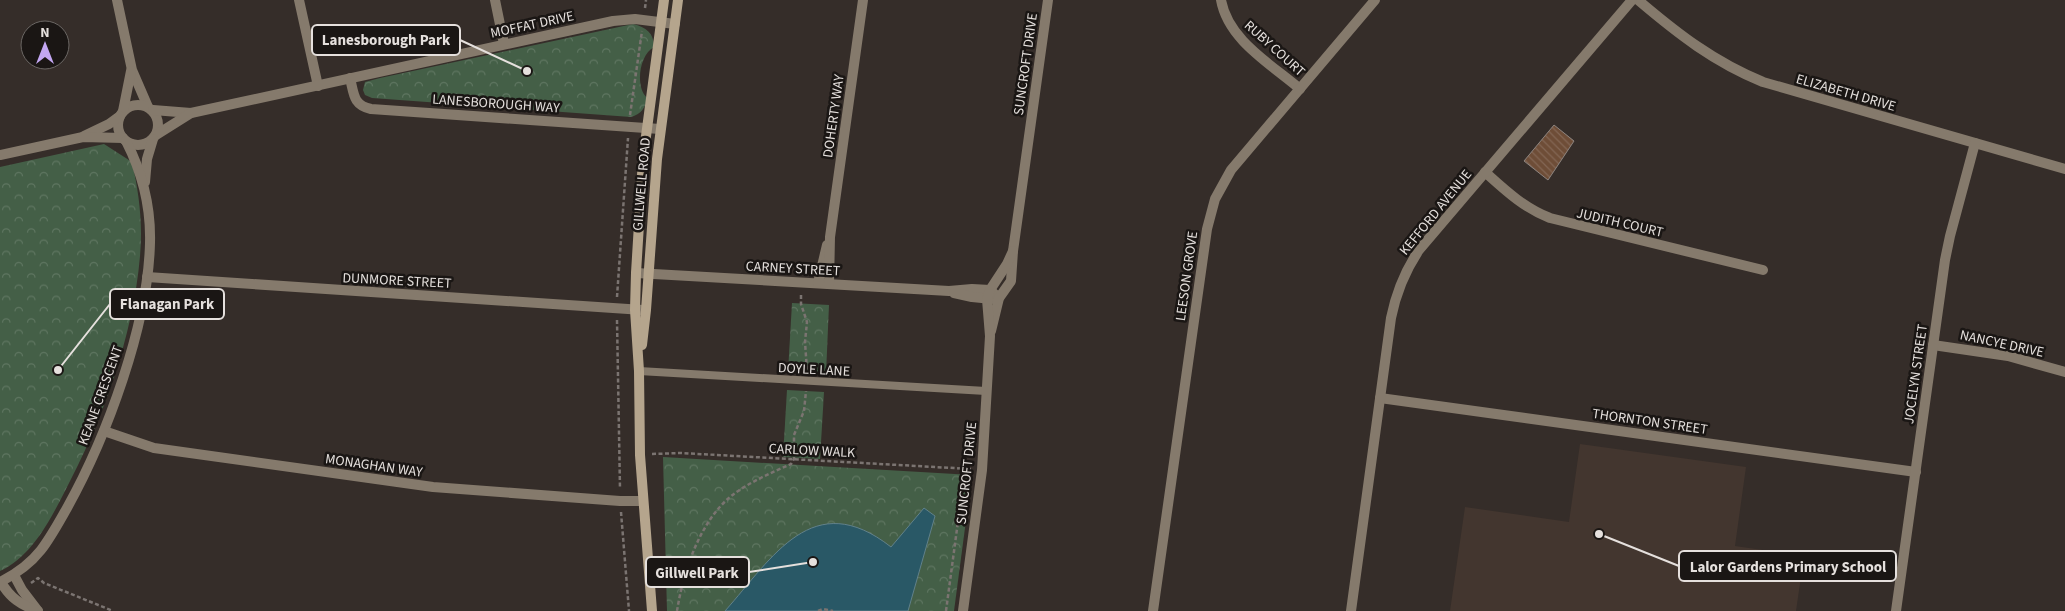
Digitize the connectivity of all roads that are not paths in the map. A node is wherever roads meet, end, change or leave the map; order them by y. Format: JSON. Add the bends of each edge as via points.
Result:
{"nodes":[{"id":1,"x":117,"y":0,"type":"edge"},
{"id":2,"x":299,"y":0,"type":"edge"},
{"id":3,"x":494,"y":0,"type":"edge"},
{"id":4,"x":664,"y":0,"type":"edge"},
{"id":5,"x":678,"y":0,"type":"edge"},
{"id":6,"x":863,"y":0,"type":"edge"},
{"id":7,"x":1048,"y":0,"type":"edge"},
{"id":8,"x":1221,"y":0,"type":"edge"},
{"id":9,"x":1375,"y":0,"type":"edge"},
{"id":10,"x":1632,"y":0,"type":"edge"},
{"id":11,"x":1638,"y":0,"type":"edge"},
{"id":12,"x":660,"y":22,"type":"junction"},
{"id":13,"x":674,"y":24,"type":"junction"},
{"id":14,"x":504,"y":44,"type":"junction"},
{"id":15,"x":132,"y":70,"type":"junction"},
{"id":16,"x":350,"y":78,"type":"junction"},
{"id":17,"x":318,"y":86,"type":"junction"},
{"id":18,"x":1300,"y":89,"type":"junction"},
{"id":19,"x":150,"y":109,"type":"junction"},
{"id":20,"x":121,"y":113,"type":"junction"},
{"id":21,"x":191,"y":113,"type":"junction"},
{"id":22,"x":646,"y":128,"type":"junction"},
{"id":23,"x":660,"y":128,"type":"junction"},
{"id":24,"x":83,"y":137,"type":"junction"},
{"id":25,"x":154,"y":137,"type":"junction"},
{"id":26,"x":124,"y":140,"type":"junction"},
{"id":27,"x":1975,"y":143,"type":"junction"},
{"id":28,"x":0,"y":155,"type":"edge"},
{"id":29,"x":2065,"y":169,"type":"edge"},
{"id":30,"x":1485,"y":172,"type":"junction"},
{"id":31,"x":145,"y":186,"type":"junction"},
{"id":32,"x":830,"y":237,"type":"junction"},
{"id":33,"x":1012,"y":251,"type":"junction"},
{"id":34,"x":1763,"y":270,"type":"dead end"},
{"id":35,"x":636,"y":273,"type":"junction"},
{"id":36,"x":648,"y":274,"type":"junction"},
{"id":37,"x":147,"y":277,"type":"junction"},
{"id":38,"x":818,"y":283,"type":"junction"},
{"id":39,"x":829,"y":284,"type":"junction"},
{"id":40,"x":989,"y":294,"type":"junction"},
{"id":41,"x":999,"y":298,"type":"junction"},
{"id":42,"x":635,"y":310,"type":"junction"},
{"id":43,"x":646,"y":310,"type":"junction"},
{"id":44,"x":990,"y":336,"type":"junction"},
{"id":45,"x":1933,"y":345,"type":"junction"},
{"id":46,"x":639,"y":371,"type":"junction"},
{"id":47,"x":2065,"y":372,"type":"edge"},
{"id":48,"x":986,"y":391,"type":"junction"},
{"id":49,"x":1380,"y":398,"type":"junction"},
{"id":50,"x":104,"y":431,"type":"junction"},
{"id":51,"x":1916,"y":472,"type":"junction"},
{"id":52,"x":643,"y":501,"type":"junction"},
{"id":53,"x":14,"y":574,"type":"junction"},
{"id":54,"x":0,"y":582,"type":"edge"},
{"id":55,"x":38,"y":611,"type":"edge"},
{"id":56,"x":652,"y":611,"type":"edge"},
{"id":57,"x":963,"y":611,"type":"edge"},
{"id":58,"x":1153,"y":611,"type":"edge"},
{"id":59,"x":1351,"y":611,"type":"edge"},
{"id":60,"x":1896,"y":611,"type":"edge"}],
"edges":[{"from":1,"to":15,"type":"street"},
{"from":2,"to":17,"type":"street"},
{"from":3,"to":14,"type":"street"},
{"from":4,"to":12,"type":"street","name":"GILLWELL ROAD"},
{"from":5,"to":13,"type":"street","name":"GILLWELL ROAD"},
{"from":6,"to":32,"type":"street","name":"DOHERTY WAY"},
{"from":7,"to":33,"type":"street","name":"SUNCROFT DRIVE"},
{"from":8,"to":18,"type":"street","name":"RUBY COURT","via":[[1223,11],[1234,30]]},
{"from":9,"to":18,"type":"street","name":"LEESON GROVE"},
{"from":10,"to":30,"type":"street","name":"KEFFORD AVENUE"},
{"from":11,"to":27,"type":"street","name":"ELIZABETH DRIVE","via":[[1695,46],[1747,75]]},
{"from":12,"to":13,"type":"street","name":"MOFFAT DRIVE"},
{"from":12,"to":14,"type":"street","name":"MOFFAT DRIVE","via":[[620,20]]},
{"from":12,"to":22,"type":"street","name":"GILLWELL ROAD"},
{"from":13,"to":23,"type":"street","name":"GILLWELL ROAD"},
{"from":14,"to":16,"type":"street","name":"MOFFAT DRIVE"},
{"from":15,"to":19,"type":"street"},
{"from":15,"to":20,"type":"street"},
{"from":16,"to":17,"type":"street","name":"MOFFAT DRIVE"},
{"from":16,"to":22,"type":"street","name":"LANESBOROUGH WAY","via":[[356,101],[371,109]]},
{"from":17,"to":21,"type":"street","name":"MOFFAT DRIVE"},
{"from":18,"to":58,"type":"street","name":"LEESON GROVE","via":[[1231,170],[1210,214]]},
{"from":19,"to":20,"type":"street","via":[[132,105]]},
{"from":19,"to":21,"type":"street","name":"MOFFAT DRIVE"},
{"from":19,"to":25,"type":"street","via":[[158,122]]},
{"from":20,"to":24,"type":"street","via":[[109,124]]},
{"from":20,"to":26,"type":"street","via":[[118,128]]},
{"from":21,"to":25,"type":"street","name":"MOFFAT DRIVE"},
{"from":22,"to":23,"type":"street","name":"LANESBOROUGH WAY"},
{"from":22,"to":35,"type":"street","name":"GILLWELL ROAD"},
{"from":23,"to":36,"type":"street","name":"GILLWELL ROAD"},
{"from":24,"to":26,"type":"street"},
{"from":24,"to":28,"type":"street"},
{"from":25,"to":26,"type":"street","via":[[137,145]]},
{"from":25,"to":31,"type":"street","name":"KEANE CRESCENT","via":[[147,159]]},
{"from":26,"to":31,"type":"street","name":"KEANE CRESCENT","via":[[136,160]]},
{"from":27,"to":29,"type":"street","name":"ELIZABETH DRIVE"},
{"from":27,"to":45,"type":"street","name":"JOCELYN STREET","via":[[1950,236]]},
{"from":30,"to":34,"type":"street","name":"JUDITH COURT","via":[[1521,203],[1550,218]]},
{"from":30,"to":49,"type":"street","name":"KEFFORD AVENUE","via":[[1419,250],[1406,272],[1394,303]]},
{"from":31,"to":37,"type":"street","name":"KEANE CRESCENT","via":[[150,213]]},
{"from":32,"to":38,"type":"street","name":"DOHERTY WAY"},
{"from":32,"to":39,"type":"street","name":"DOHERTY WAY"},
{"from":33,"to":40,"type":"street","name":"SUNCROFT DRIVE"},
{"from":33,"to":41,"type":"street","name":"SUNCROFT DRIVE","via":[[1011,281]]},
{"from":35,"to":36,"type":"street","name":"CARNEY STREET"},
{"from":35,"to":42,"type":"street","name":"GILLWELL ROAD"},
{"from":36,"to":38,"type":"street","name":"CARNEY STREET"},
{"from":36,"to":43,"type":"street","name":"GILLWELL ROAD"},
{"from":37,"to":42,"type":"street","name":"DUNMORE STREET"},
{"from":37,"to":50,"type":"street","name":"KEANE CRESCENT","via":[[127,365]]},
{"from":38,"to":39,"type":"street","name":"CARNEY STREET"},
{"from":39,"to":40,"type":"street","name":"CARNEY STREET","via":[[949,291],[972,289]]},
{"from":40,"to":41,"type":"street","name":"CARNEY STREET"},
{"from":40,"to":44,"type":"street","name":"SUNCROFT DRIVE"},
{"from":41,"to":44,"type":"street","name":"SUNCROFT DRIVE"},
{"from":42,"to":43,"type":"street","name":"DUNMORE STREET"},
{"from":42,"to":46,"type":"street","name":"GILLWELL ROAD"},
{"from":43,"to":46,"type":"street","name":"GILLWELL ROAD"},
{"from":44,"to":48,"type":"street","name":"SUNCROFT DRIVE"},
{"from":45,"to":47,"type":"street","name":"NANCYE DRIVE","via":[[2008,356]]},
{"from":45,"to":51,"type":"street","name":"JOCELYN STREET"},
{"from":46,"to":48,"type":"lane","name":"DOYLE LANE"},
{"from":46,"to":52,"type":"street","name":"GILLWELL ROAD"},
{"from":48,"to":57,"type":"street","name":"SUNCROFT DRIVE","via":[[982,470]]},
{"from":49,"to":51,"type":"street","name":"THORNTON STREET"},
{"from":49,"to":59,"type":"street","name":"KEFFORD AVENUE"},
{"from":50,"to":52,"type":"street","name":"MONAGHAN WAY","via":[[154,448],[433,487]]},
{"from":50,"to":53,"type":"street","name":"KEANE CRESCENT","via":[[53,532],[29,563]]},
{"from":51,"to":60,"type":"street","name":"JOCELYN STREET"},
{"from":52,"to":56,"type":"street","name":"GILLWELL ROAD"},
{"from":53,"to":54,"type":"street","name":"KEANE CRESCENT"},
{"from":53,"to":55,"type":"street"},
{"from":54,"to":55,"type":"street","via":[[13,599]]}]}
